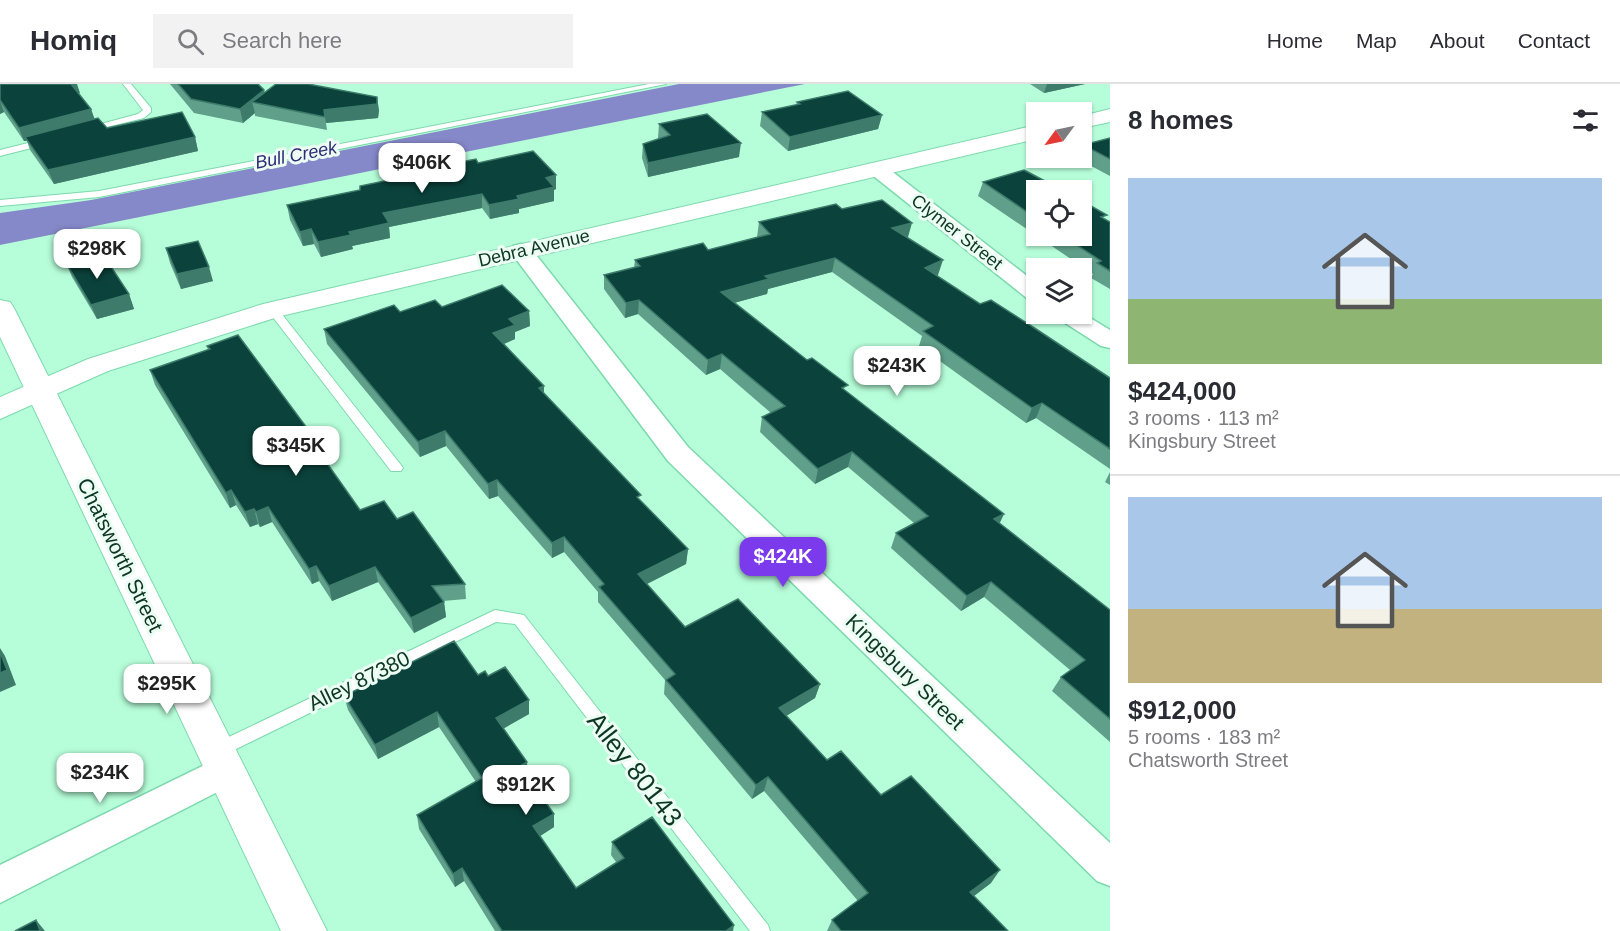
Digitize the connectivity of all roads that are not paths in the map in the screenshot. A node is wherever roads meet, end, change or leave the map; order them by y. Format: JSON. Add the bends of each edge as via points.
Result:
{"nodes":[{"id":1,"x":127,"y":84,"type":"edge"},
{"id":2,"x":662,"y":84,"type":"edge"},
{"id":3,"x":1110,"y":115,"type":"edge"},
{"id":4,"x":1092,"y":120,"type":"edge"},
{"id":5,"x":76,"y":133,"type":"edge"},
{"id":6,"x":1026,"y":134,"type":"edge"},
{"id":7,"x":54,"y":139,"type":"edge"},
{"id":8,"x":0,"y":153,"type":"edge"},
{"id":9,"x":878,"y":170,"type":"junction"},
{"id":10,"x":0,"y":203,"type":"edge"},
{"id":11,"x":521,"y":251,"type":"junction"},
{"id":12,"x":1026,"y":286,"type":"edge"},
{"id":13,"x":0,"y":308,"type":"edge"},
{"id":14,"x":273,"y":310,"type":"junction"},
{"id":15,"x":1083,"y":324,"type":"edge"},
{"id":16,"x":1110,"y":341,"type":"edge"},
{"id":17,"x":39,"y":389,"type":"junction"},
{"id":18,"x":0,"y":409,"type":"edge"},
{"id":19,"x":396,"y":468,"type":"dead end"},
{"id":20,"x":505,"y":616,"type":"joint"},
{"id":21,"x":220,"y":761,"type":"junction"},
{"id":22,"x":1110,"y":868,"type":"edge"},
{"id":23,"x":0,"y":885,"type":"edge"},
{"id":24,"x":304,"y":931,"type":"edge"},
{"id":25,"x":761,"y":931,"type":"edge"}],
"edges":[{"from":1,"to":5,"type":"lane","via":[[148,110],[141,116]]},
{"from":2,"to":10,"type":"lane","via":[[99,194]]},
{"from":3,"to":4,"type":"street"},
{"from":6,"to":9,"type":"street","name":"Debra Avenue"},
{"from":7,"to":8,"type":"lane"},
{"from":9,"to":11,"type":"street","name":"Debra Avenue"},
{"from":9,"to":12,"type":"street","name":"Clymer Street"},
{"from":11,"to":14,"type":"street","name":"Debra Avenue"},
{"from":11,"to":22,"type":"street","name":"Kingsbury Street","via":[[678,454]]},
{"from":13,"to":17,"type":"street","name":"Chatsworth Street"},
{"from":14,"to":17,"type":"street","name":"Debra Avenue","via":[[113,359]]},
{"from":14,"to":19,"type":"lane"},
{"from":15,"to":16,"type":"street"},
{"from":17,"to":18,"type":"street","name":"Debra Avenue"},
{"from":17,"to":21,"type":"street","name":"Chatsworth Street"},
{"from":20,"to":21,"type":"lane","name":"Alley 87380","via":[[495,616]]},
{"from":20,"to":25,"type":"lane","name":"Alley 80143","via":[[519,619]]},
{"from":21,"to":23,"type":"street"},
{"from":21,"to":24,"type":"street","name":"Chatsworth Street"}]}
